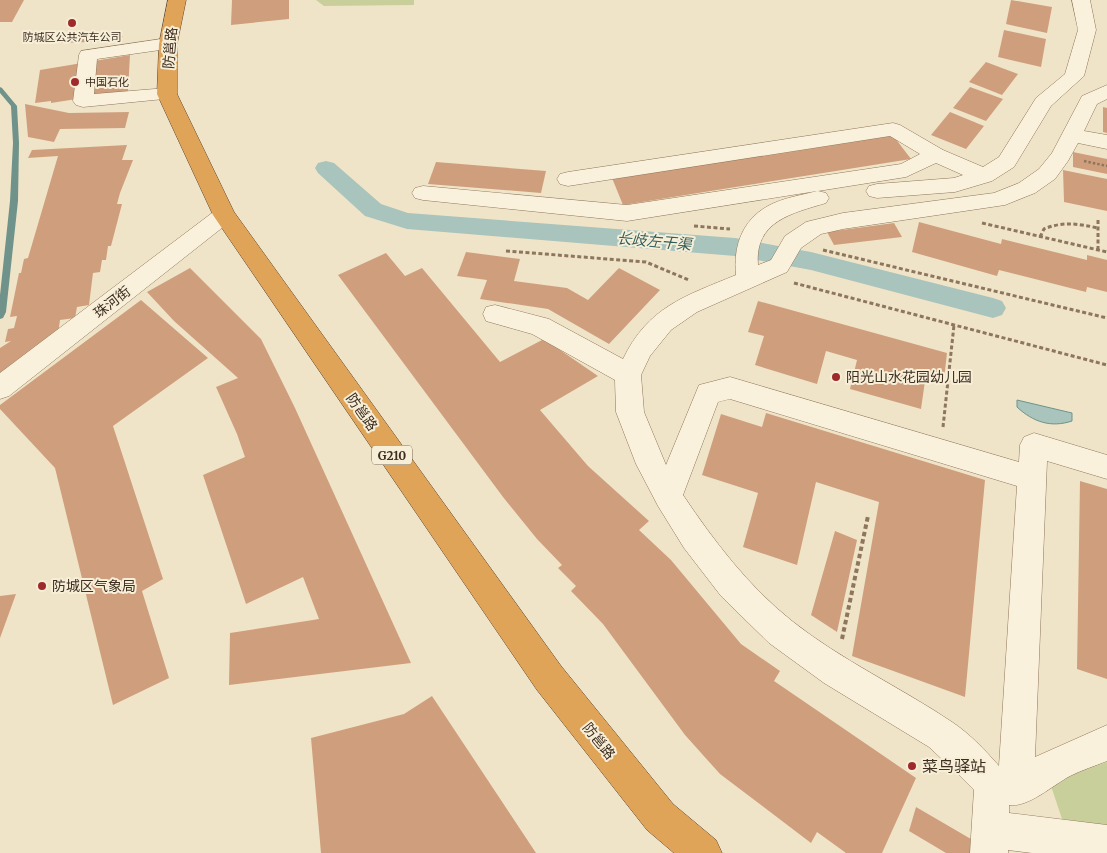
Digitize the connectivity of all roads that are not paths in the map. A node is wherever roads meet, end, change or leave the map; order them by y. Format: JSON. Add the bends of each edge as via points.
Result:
{"nodes":[{"id":1,"x":178,"y":0,"type":"edge"},
{"id":2,"x":1081,"y":0,"type":"edge"},
{"id":3,"x":168,"y":44,"type":"junction"},
{"id":4,"x":1107,"y":91,"type":"edge"},
{"id":5,"x":168,"y":94,"type":"junction"},
{"id":6,"x":1072,"y":135,"type":"junction"},
{"id":7,"x":1107,"y":142,"type":"edge"},
{"id":8,"x":936,"y":156,"type":"junction"},
{"id":9,"x":984,"y":176,"type":"junction"},
{"id":10,"x":568,"y":179,"type":"dead end"},
{"id":11,"x":422,"y":193,"type":"dead end"},
{"id":12,"x":224,"y":215,"type":"junction"},
{"id":13,"x":766,"y":264,"type":"junction"},
{"id":14,"x":495,"y":314,"type":"dead end"},
{"id":15,"x":628,"y":375,"type":"junction"},
{"id":16,"x":0,"y":388,"type":"edge"},
{"id":17,"x":1107,"y":466,"type":"edge"},
{"id":18,"x":1032,"y":478,"type":"junction"},
{"id":19,"x":668,"y":497,"type":"junction"},
{"id":20,"x":1107,"y":743,"type":"edge"},
{"id":21,"x":1004,"y":786,"type":"junction"},
{"id":22,"x":989,"y":841,"type":"edge"},
{"id":23,"x":1107,"y":844,"type":"edge"},
{"id":24,"x":703,"y":853,"type":"edge"}],
"edges":[{"from":1,"to":3,"type":"highway","name":"防邕路","number":"G210"},
{"from":2,"to":9,"type":"street","via":[[1087,30],[1074,76],[1043,102],[1007,162]]},
{"from":3,"to":5,"type":"highway","name":"防邕路","number":"G210"},
{"from":3,"to":5,"type":"street","via":[[88,55],[83,101]]},
{"from":4,"to":6,"type":"street","via":[[1089,100]]},
{"from":5,"to":12,"type":"highway","name":"防邕路","number":"G210"},
{"from":6,"to":7,"type":"street"},
{"from":6,"to":13,"type":"street","via":[[1052,168],[1027,188],[997,200],[814,228]]},
{"from":8,"to":9,"type":"street"},
{"from":8,"to":10,"type":"street","via":[[893,129]]},
{"from":8,"to":11,"type":"street","via":[[906,170],[627,213]]},
{"from":9,"to":13,"type":"street","via":[[955,185],[828,195],[776,211],[753,231]]},
{"from":12,"to":16,"type":"street","name":"珠河街"},
{"from":12,"to":24,"type":"highway","name":"防邕路","number":"G210","via":[[549,678],[660,818]]},
{"from":13,"to":15,"type":"street","via":[[688,305],[662,323],[640,350]]},
{"from":14,"to":15,"type":"street","via":[[540,326]]},
{"from":15,"to":19,"type":"street","via":[[630,412],[646,455]]},
{"from":17,"to":18,"type":"street","via":[[1034,445]]},
{"from":18,"to":19,"type":"street","via":[[730,388],[708,393]]},
{"from":18,"to":21,"type":"street"},
{"from":19,"to":21,"type":"street","via":[[732,585],[780,632],[836,671],[941,735]]},
{"from":20,"to":21,"type":"street"},
{"from":21,"to":22,"type":"street"},
{"from":22,"to":23,"type":"street"}]}
